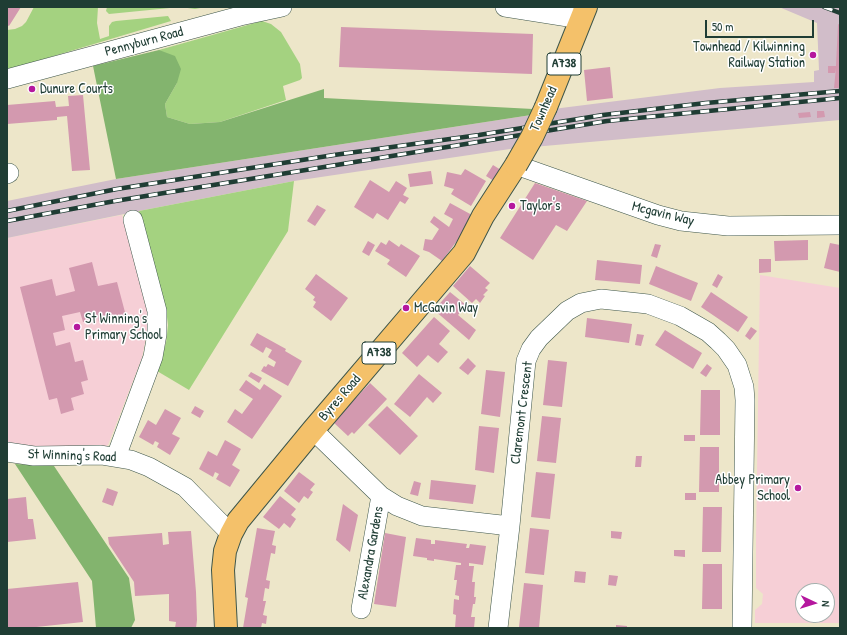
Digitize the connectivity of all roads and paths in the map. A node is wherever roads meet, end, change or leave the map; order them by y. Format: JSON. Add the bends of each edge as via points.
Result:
{"nodes":[{"id":1,"x":282,"y":7,"type":"edge"},
{"id":2,"x":505,"y":7,"type":"edge"},
{"id":3,"x":583,"y":13,"type":"edge"},
{"id":4,"x":7,"y":79,"type":"edge"},
{"id":5,"x":516,"y":165,"type":"junction"},
{"id":6,"x":133,"y":220,"type":"dead end"},
{"id":7,"x":840,"y":225,"type":"edge"},
{"id":8,"x":314,"y":430,"type":"junction"},
{"id":9,"x":7,"y":452,"type":"edge"},
{"id":10,"x":116,"y":457,"type":"junction"},
{"id":11,"x":381,"y":496,"type":"junction"},
{"id":12,"x":510,"y":526,"type":"junction"},
{"id":13,"x":231,"y":534,"type":"junction"},
{"id":14,"x":360,"y":609,"type":"dead end"},
{"id":15,"x":226,"y":628,"type":"edge"},
{"id":16,"x":498,"y":628,"type":"edge"},
{"id":17,"x":742,"y":628,"type":"edge"}],
"edges":[{"from":1,"to":4,"type":"street","name":"Pennyburn Road"},
{"from":2,"to":3,"type":"street"},
{"from":3,"to":5,"type":"highway","name":"Townhead","number":"A738","bridge":true,"via":[[546,107]]},
{"from":5,"to":7,"type":"street","name":"Mcgavin Way","via":[[681,221],[728,226]]},
{"from":5,"to":8,"type":"highway","name":"Byres Road","number":"A738","via":[[483,216],[464,253]]},
{"from":6,"to":10,"type":"street","via":[[157,311],[158,334],[153,357]]},
{"from":8,"to":11,"type":"street"},
{"from":8,"to":13,"type":"highway","name":"Byres Road","number":"A738","via":[[246,510]]},
{"from":9,"to":10,"type":"street","name":"St Winning's Road","via":[[34,456]]},
{"from":10,"to":13,"type":"street","name":"St Winning's Road","via":[[149,467],[185,487]]},
{"from":11,"to":12,"type":"street","via":[[403,509],[422,516]]},
{"from":11,"to":14,"type":"street","name":"Alexandra Gardens"},
{"from":12,"to":16,"type":"street","name":"Claremont Crescent"},
{"from":12,"to":17,"type":"street","name":"Claremont Crescent","via":[[526,361],[531,349],[567,310],[588,300],[648,304],[665,310],[708,332],[718,341],[736,365],[744,387]]},
{"from":13,"to":15,"type":"highway","name":"Byres Road","number":"A738","via":[[225,551],[223,570]]}]}
